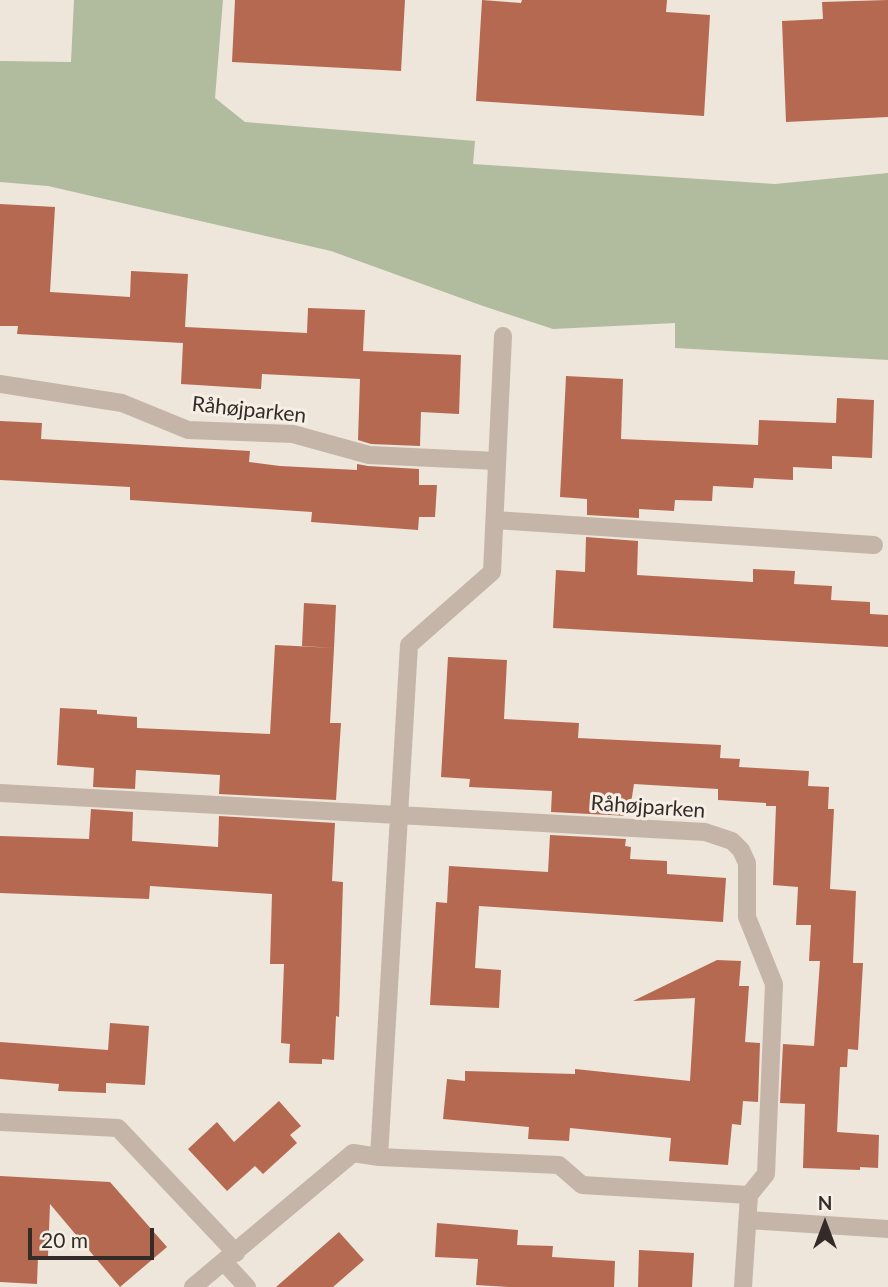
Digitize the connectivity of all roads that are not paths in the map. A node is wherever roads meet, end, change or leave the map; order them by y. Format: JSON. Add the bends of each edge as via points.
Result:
{"nodes":[{"id":1,"x":503,"y":336,"type":"dead end"},
{"id":2,"x":0,"y":384,"type":"edge"},
{"id":3,"x":497,"y":461,"type":"junction"},
{"id":4,"x":495,"y":520,"type":"junction"},
{"id":5,"x":874,"y":545,"type":"dead end"},
{"id":6,"x":0,"y":793,"type":"edge"},
{"id":7,"x":399,"y":814,"type":"junction"},
{"id":8,"x":0,"y":1122,"type":"edge"},
{"id":9,"x":379,"y":1157,"type":"junction"},
{"id":10,"x":749,"y":1195,"type":"junction"},
{"id":11,"x":748,"y":1220,"type":"junction"},
{"id":12,"x":888,"y":1229,"type":"edge"},
{"id":13,"x":230,"y":1257,"type":"junction"},
{"id":14,"x":193,"y":1287,"type":"edge"},
{"id":15,"x":247,"y":1287,"type":"edge"},
{"id":16,"x":743,"y":1287,"type":"edge"}],
"edges":[{"from":1,"to":3,"type":"street"},
{"from":2,"to":3,"type":"street","name":"Råhøjparken","via":[[122,403],[188,430],[293,434],[369,455]]},
{"from":3,"to":4,"type":"street"},
{"from":4,"to":5,"type":"street"},
{"from":4,"to":7,"type":"street","via":[[492,572],[409,645]]},
{"from":6,"to":7,"type":"street","name":"Råhøjparken"},
{"from":7,"to":9,"type":"street"},
{"from":7,"to":10,"type":"street","name":"Råhøjparken","via":[[705,832],[732,841],[741,850],[747,863],[747,917],[774,984],[766,1174]]},
{"from":8,"to":13,"type":"street","via":[[118,1129]]},
{"from":9,"to":10,"type":"street","via":[[559,1166],[582,1185]]},
{"from":9,"to":13,"type":"street","via":[[353,1153]]},
{"from":10,"to":11,"type":"street","name":"Råhøjparken"},
{"from":11,"to":12,"type":"street"},
{"from":11,"to":16,"type":"street","name":"Råhøjparken"},
{"from":13,"to":14,"type":"street"},
{"from":13,"to":15,"type":"street"}]}
